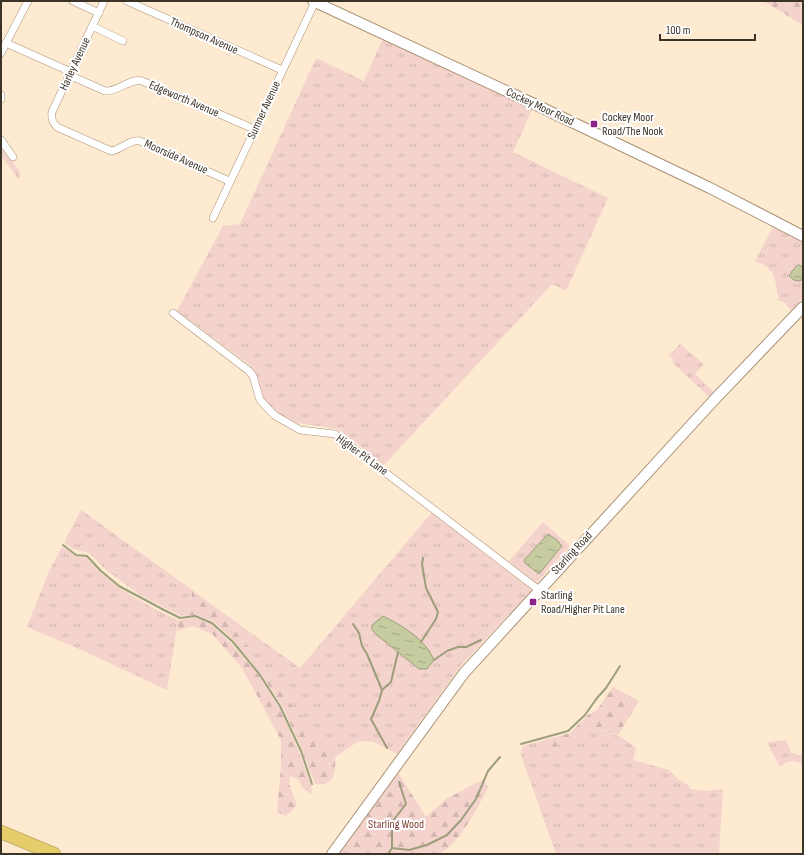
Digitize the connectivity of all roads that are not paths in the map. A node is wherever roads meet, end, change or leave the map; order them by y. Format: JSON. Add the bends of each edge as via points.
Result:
{"nodes":[{"id":1,"x":28,"y":1,"type":"edge"},
{"id":2,"x":73,"y":1,"type":"edge"},
{"id":3,"x":104,"y":1,"type":"edge"},
{"id":4,"x":127,"y":1,"type":"edge"},
{"id":5,"x":316,"y":2,"type":"edge"},
{"id":6,"x":99,"y":13,"type":"junction"},
{"id":7,"x":92,"y":26,"type":"junction"},
{"id":8,"x":123,"y":41,"type":"dead end"},
{"id":9,"x":6,"y":43,"type":"junction"},
{"id":10,"x":1,"y":53,"type":"edge"},
{"id":11,"x":282,"y":70,"type":"junction"},
{"id":12,"x":70,"y":73,"type":"junction"},
{"id":13,"x":1,"y":95,"type":"edge"},
{"id":14,"x":1,"y":99,"type":"edge"},
{"id":15,"x":57,"y":127,"type":"joint"},
{"id":16,"x":254,"y":129,"type":"junction"},
{"id":17,"x":1,"y":140,"type":"edge"},
{"id":18,"x":13,"y":157,"type":"dead end"},
{"id":19,"x":229,"y":181,"type":"junction"},
{"id":20,"x":213,"y":218,"type":"dead end"},
{"id":21,"x":803,"y":236,"type":"edge"},
{"id":22,"x":803,"y":307,"type":"edge"},
{"id":23,"x":173,"y":312,"type":"dead end"},
{"id":24,"x":539,"y":590,"type":"junction"},
{"id":25,"x":1,"y":832,"type":"edge"},
{"id":26,"x":54,"y":854,"type":"edge"},
{"id":27,"x":332,"y":854,"type":"edge"}],
"edges":[{"from":1,"to":9,"type":"street"},
{"from":2,"to":6,"type":"street"},
{"from":3,"to":6,"type":"street","name":"Harley Avenue"},
{"from":4,"to":11,"type":"street","name":"Thompson Avenue"},
{"from":5,"to":11,"type":"street","name":"Sumner Avenue"},
{"from":5,"to":21,"type":"main road","name":"Cockey Moor Road","via":[[554,113]]},
{"from":6,"to":7,"type":"street","name":"Harley Avenue"},
{"from":7,"to":8,"type":"street"},
{"from":7,"to":12,"type":"street","name":"Harley Avenue"},
{"from":9,"to":10,"type":"street"},
{"from":9,"to":12,"type":"street","name":"Edgeworth Avenue"},
{"from":11,"to":16,"type":"street","name":"Sumner Avenue"},
{"from":12,"to":15,"type":"street","name":"Harley Avenue","via":[[52,112],[53,123]]},
{"from":12,"to":16,"type":"street","name":"Edgeworth Avenue","via":[[105,91],[134,81],[142,81]]},
{"from":13,"to":14,"type":"street"},
{"from":15,"to":19,"type":"street","name":"Moorside Avenue","via":[[111,151],[140,141]]},
{"from":16,"to":19,"type":"street","name":"Sumner Avenue"},
{"from":17,"to":18,"type":"street"},
{"from":19,"to":20,"type":"street","name":"Sumner Avenue"},
{"from":22,"to":24,"type":"main road","name":"Starling Road"},
{"from":23,"to":24,"type":"street","name":"Higher Pit Lane","via":[[249,371],[260,400],[274,415],[300,430],[335,434]]},
{"from":24,"to":27,"type":"main road","name":"Starling Road","via":[[464,673]]},
{"from":25,"to":26,"type":"highway"}]}
